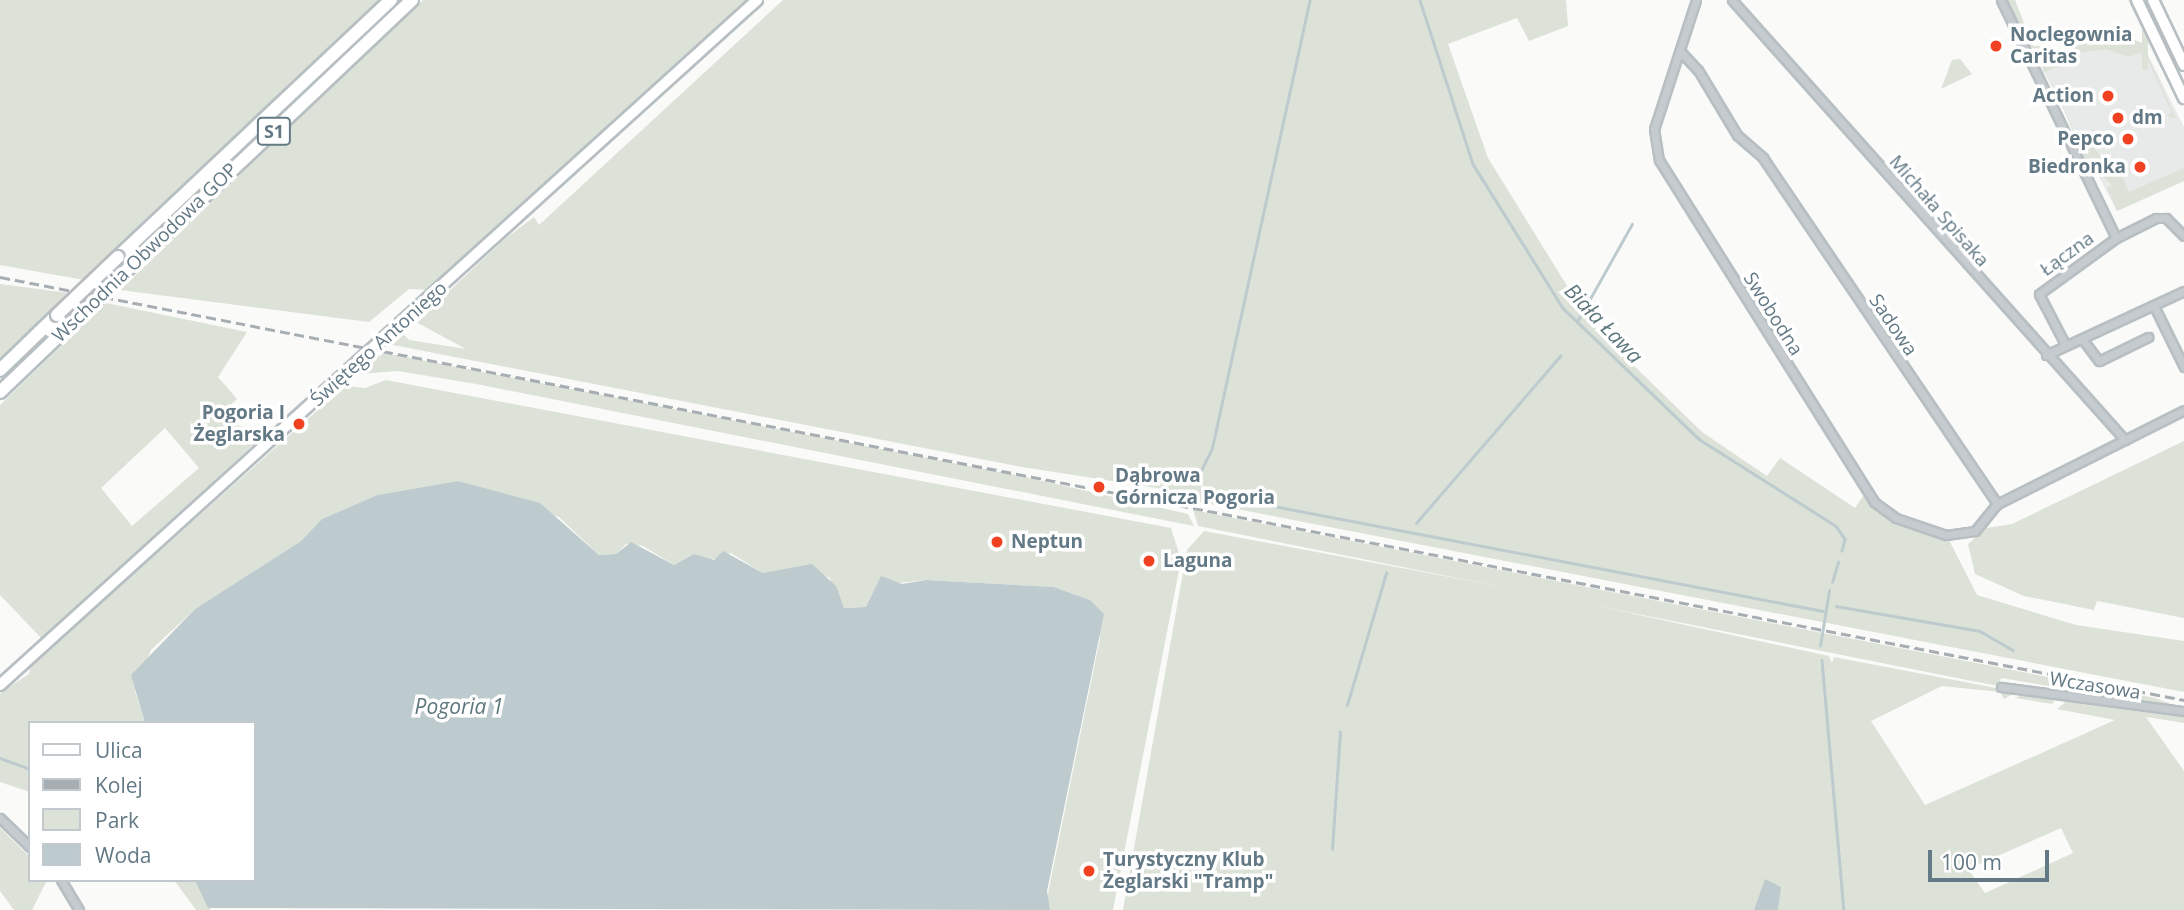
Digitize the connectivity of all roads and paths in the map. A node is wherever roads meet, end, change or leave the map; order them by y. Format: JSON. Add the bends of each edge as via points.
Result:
{"nodes":[{"id":1,"x":391,"y":0,"type":"edge"},
{"id":2,"x":412,"y":0,"type":"edge"},
{"id":3,"x":757,"y":0,"type":"edge"},
{"id":4,"x":1696,"y":0,"type":"edge"},
{"id":5,"x":1732,"y":0,"type":"edge"},
{"id":6,"x":2001,"y":0,"type":"edge"},
{"id":7,"x":2137,"y":0,"type":"edge"},
{"id":8,"x":2153,"y":0,"type":"edge"},
{"id":9,"x":1680,"y":51,"type":"junction"},
{"id":10,"x":2184,"y":65,"type":"edge"},
{"id":11,"x":2184,"y":98,"type":"edge"},
{"id":12,"x":2184,"y":236,"type":"edge"},
{"id":13,"x":2116,"y":238,"type":"junction"},
{"id":14,"x":2183,"y":294,"type":"edge"},
{"id":15,"x":2154,"y":306,"type":"junction"},
{"id":16,"x":2148,"y":337,"type":"dead end"},
{"id":17,"x":2084,"y":340,"type":"junction"},
{"id":18,"x":2065,"y":344,"type":"junction"},
{"id":19,"x":2046,"y":355,"type":"junction"},
{"id":20,"x":2184,"y":367,"type":"edge"},
{"id":21,"x":0,"y":370,"type":"edge"},
{"id":22,"x":0,"y":391,"type":"edge"},
{"id":23,"x":2184,"y":410,"type":"edge"},
{"id":24,"x":2125,"y":440,"type":"junction"},
{"id":25,"x":1997,"y":504,"type":"junction"},
{"id":26,"x":0,"y":685,"type":"edge"},
{"id":27,"x":2001,"y":687,"type":"dead end"},
{"id":28,"x":2184,"y":711,"type":"edge"},
{"id":29,"x":0,"y":818,"type":"edge"},
{"id":30,"x":28,"y":845,"type":"edge"},
{"id":31,"x":62,"y":882,"type":"edge"},
{"id":32,"x":79,"y":910,"type":"edge"}],
"edges":[{"from":1,"to":21,"type":"highway","name":"Wschodnia Obwodowa GOP","number":"S1","bridge":true},
{"from":2,"to":22,"type":"highway","name":"Wschodnia Obwodowa GOP","number":"S1","bridge":true},
{"from":3,"to":26,"type":"street","name":"Świętego Antoniego"},
{"from":4,"to":9,"type":"street","name":"Swobodna"},
{"from":5,"to":19,"type":"street","name":"Michała Spisaka"},
{"from":6,"to":13,"type":"street","name":"Łączna"},
{"from":7,"to":11,"type":"street"},
{"from":8,"to":10,"type":"street"},
{"from":9,"to":25,"type":"street","name":"Sadowa","via":[[1698,70],[1737,135],[1763,158]]},
{"from":9,"to":25,"type":"street","name":"Swobodna","via":[[1654,129],[1654,150],[1870,496],[1891,516],[1947,536],[1975,531]]},
{"from":12,"to":13,"type":"street","via":[[2162,217]]},
{"from":13,"to":18,"type":"street","name":"Łączna","via":[[2039,293]]},
{"from":14,"to":15,"type":"street"},
{"from":15,"to":17,"type":"street"},
{"from":15,"to":20,"type":"street"},
{"from":16,"to":17,"type":"street","via":[[2098,361]]},
{"from":17,"to":18,"type":"street"},
{"from":18,"to":19,"type":"street"},
{"from":19,"to":24,"type":"street","name":"Michała Spisaka"},
{"from":23,"to":24,"type":"street"},
{"from":24,"to":25,"type":"street"},
{"from":27,"to":28,"type":"street","name":"Wczasowa"},
{"from":29,"to":30,"type":"street"},
{"from":31,"to":32,"type":"street"}]}
